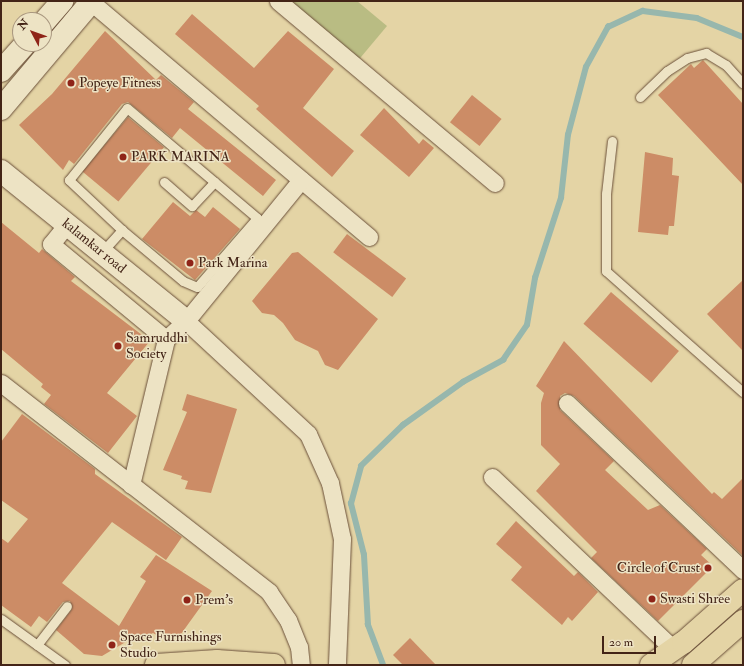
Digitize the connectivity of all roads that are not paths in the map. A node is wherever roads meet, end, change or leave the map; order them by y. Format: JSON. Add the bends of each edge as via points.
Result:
{"nodes":[{"id":1,"x":62,"y":1,"type":"edge"},
{"id":2,"x":278,"y":1,"type":"edge"},
{"id":3,"x":92,"y":2,"type":"edge"},
{"id":4,"x":52,"y":13,"type":"edge"},
{"id":5,"x":18,"y":52,"type":"edge"},
{"id":6,"x":1,"y":71,"type":"edge"},
{"id":7,"x":743,"y":84,"type":"edge"},
{"id":8,"x":640,"y":97,"type":"dead end"},
{"id":9,"x":1,"y":109,"type":"edge"},
{"id":10,"x":612,"y":141,"type":"dead end"},
{"id":11,"x":1,"y":171,"type":"edge"},
{"id":12,"x":301,"y":180,"type":"junction"},
{"id":13,"x":164,"y":182,"type":"dead end"},
{"id":14,"x":214,"y":182,"type":"junction"},
{"id":15,"x":495,"y":183,"type":"dead end"},
{"id":16,"x":68,"y":223,"type":"junction"},
{"id":17,"x":122,"y":230,"type":"junction"},
{"id":18,"x":369,"y":237,"type":"dead end"},
{"id":19,"x":102,"y":252,"type":"junction"},
{"id":20,"x":186,"y":321,"type":"junction"},
{"id":21,"x":166,"y":339,"type":"junction"},
{"id":22,"x":1,"y":383,"type":"edge"},
{"id":23,"x":743,"y":392,"type":"edge"},
{"id":24,"x":567,"y":403,"type":"dead end"},
{"id":25,"x":492,"y":477,"type":"dead end"},
{"id":26,"x":131,"y":485,"type":"junction"},
{"id":27,"x":743,"y":570,"type":"edge"},
{"id":28,"x":743,"y":590,"type":"edge"},
{"id":29,"x":67,"y":606,"type":"dead end"},
{"id":30,"x":1,"y":619,"type":"edge"},
{"id":31,"x":742,"y":623,"type":"edge"},
{"id":32,"x":37,"y":645,"type":"junction"},
{"id":33,"x":674,"y":650,"type":"junction"},
{"id":34,"x":65,"y":665,"type":"edge"},
{"id":35,"x":156,"y":665,"type":"edge"},
{"id":36,"x":274,"y":665,"type":"edge"},
{"id":37,"x":301,"y":665,"type":"edge"},
{"id":38,"x":337,"y":665,"type":"edge"},
{"id":39,"x":650,"y":665,"type":"edge"},
{"id":40,"x":693,"y":665,"type":"edge"}],
"edges":[{"from":1,"to":4,"type":"main road"},
{"from":2,"to":15,"type":"street"},
{"from":3,"to":9,"type":"main road"},
{"from":3,"to":12,"type":"street"},
{"from":5,"to":6,"type":"main road"},
{"from":7,"to":8,"type":"lane","via":[[726,65],[706,53],[687,58],[667,71]]},
{"from":10,"to":23,"type":"lane","via":[[606,194],[606,270]]},
{"from":11,"to":16,"type":"main road","name":"kalamkar road"},
{"from":12,"to":18,"type":"street"},
{"from":12,"to":20,"type":"street"},
{"from":13,"to":14,"type":"lane","via":[[192,206]]},
{"from":14,"to":17,"type":"lane","via":[[257,218],[197,287],[183,281]]},
{"from":14,"to":17,"type":"lane","via":[[127,108],[69,180]]},
{"from":16,"to":19,"type":"main road","name":"kalamkar road"},
{"from":16,"to":21,"type":"street","via":[[50,244]]},
{"from":17,"to":19,"type":"lane"},
{"from":19,"to":20,"type":"main road","name":"kalamkar road"},
{"from":20,"to":21,"type":"street"},
{"from":20,"to":38,"type":"street","via":[[308,434],[330,483],[342,539]]},
{"from":21,"to":26,"type":"street"},
{"from":22,"to":26,"type":"street"},
{"from":24,"to":27,"type":"street"},
{"from":25,"to":33,"type":"street"},
{"from":26,"to":37,"type":"street","via":[[269,592],[288,620],[299,647]]},
{"from":28,"to":33,"type":"main road"},
{"from":29,"to":32,"type":"lane"},
{"from":30,"to":32,"type":"lane"},
{"from":31,"to":40,"type":"main road"},
{"from":32,"to":34,"type":"lane"},
{"from":33,"to":39,"type":"main road"},
{"from":35,"to":36,"type":"main road","via":[[217,661]]}]}
